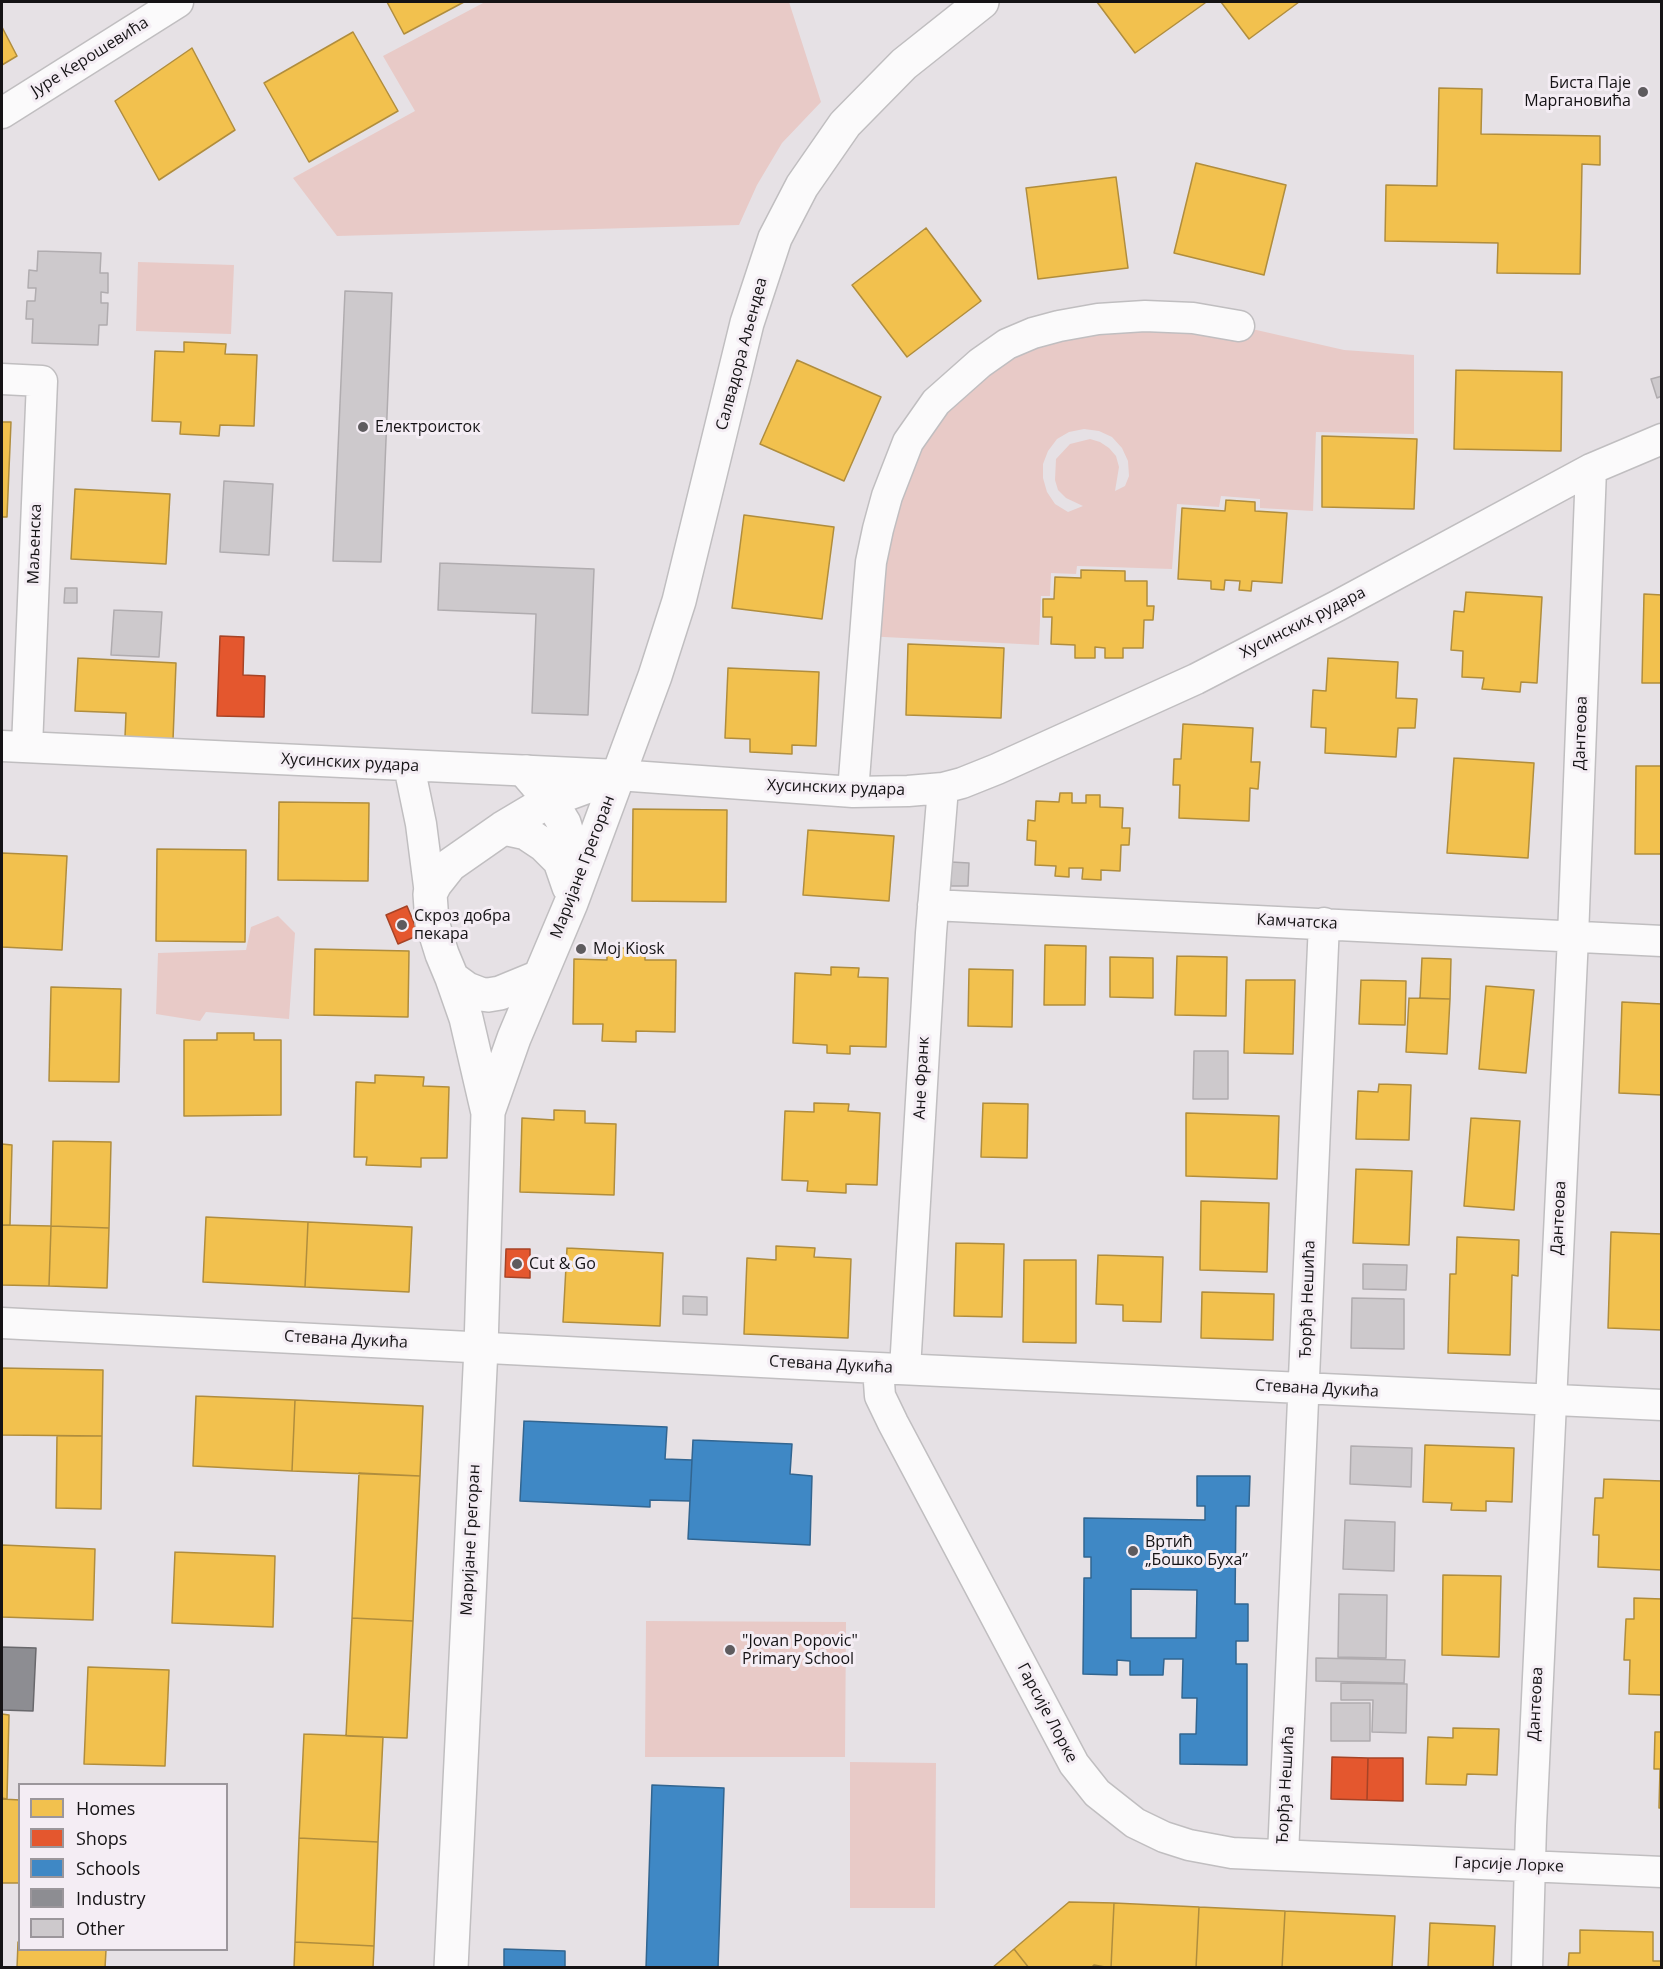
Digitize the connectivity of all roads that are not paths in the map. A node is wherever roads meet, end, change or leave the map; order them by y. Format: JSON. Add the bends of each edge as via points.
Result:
{"nodes":[{"id":1,"x":178,"y":2,"type":"edge"},
{"id":2,"x":982,"y":2,"type":"edge"},
{"id":3,"x":2,"y":113,"type":"edge"},
{"id":4,"x":1239,"y":326,"type":"dead end"},
{"id":5,"x":2,"y":379,"type":"edge"},
{"id":6,"x":1662,"y":439,"type":"edge"},
{"id":7,"x":1591,"y":469,"type":"junction"},
{"id":8,"x":14,"y":746,"type":"edge"},
{"id":9,"x":409,"y":766,"type":"junction"},
{"id":10,"x":526,"y":772,"type":"junction"},
{"id":11,"x":618,"y":775,"type":"junction"},
{"id":12,"x":943,"y":788,"type":"junction"},
{"id":13,"x":853,"y":792,"type":"junction"},
{"id":14,"x":550,"y":800,"type":"junction"},
{"id":15,"x":503,"y":828,"type":"junction"},
{"id":16,"x":430,"y":894,"type":"junction"},
{"id":17,"x":571,"y":903,"type":"junction"},
{"id":18,"x":933,"y":905,"type":"junction"},
{"id":19,"x":1324,"y":923,"type":"junction"},
{"id":20,"x":1573,"y":937,"type":"junction"},
{"id":21,"x":1662,"y":941,"type":"edge"},
{"id":22,"x":539,"y":977,"type":"junction"},
{"id":23,"x":452,"y":978,"type":"junction"},
{"id":24,"x":488,"y":1113,"type":"junction"},
{"id":25,"x":2,"y":1323,"type":"edge"},
{"id":26,"x":481,"y":1348,"type":"junction"},
{"id":27,"x":892,"y":1368,"type":"junction"},
{"id":28,"x":1304,"y":1389,"type":"junction"},
{"id":29,"x":1550,"y":1399,"type":"junction"},
{"id":30,"x":1662,"y":1405,"type":"edge"},
{"id":31,"x":1283,"y":1855,"type":"junction"},
{"id":32,"x":1529,"y":1867,"type":"junction"},
{"id":33,"x":1662,"y":1872,"type":"edge"},
{"id":34,"x":451,"y":1968,"type":"edge"},
{"id":35,"x":1527,"y":1968,"type":"edge"}],
"edges":[{"from":1,"to":3,"type":"street","name":"Јуре Керошевића"},
{"from":2,"to":11,"type":"street","name":"Салвадора Аљендеа","via":[[870,96],[822,155],[787,211],[747,323],[679,601]]},
{"from":4,"to":13,"type":"street","via":[[1193,318],[1145,316],[1059,326],[1007,344],[936,402],[908,442],[878,529],[871,562]]},
{"from":5,"to":8,"type":"street","name":"Маљенска","via":[[42,381]]},
{"from":6,"to":7,"type":"street","name":"Хусинских рудара"},
{"from":7,"to":12,"type":"street","name":"Хусинских рудара","via":[[1196,678],[996,770]]},
{"from":7,"to":20,"type":"street","name":"Дантеова"},
{"from":8,"to":9,"type":"street","name":"Хусинских рудара"},
{"from":9,"to":10,"type":"street","name":"Хусинских рудара"},
{"from":9,"to":16,"type":"street"},
{"from":10,"to":11,"type":"street","name":"Хусинских рудара"},
{"from":10,"to":14,"type":"street"},
{"from":11,"to":13,"type":"street","name":"Хусинских рудара"},
{"from":11,"to":14,"type":"street","name":"Маријане Грегоран"},
{"from":11,"to":17,"type":"street","name":"Маријане Грегоран"},
{"from":12,"to":13,"type":"street","name":"Хусинских рудара"},
{"from":12,"to":18,"type":"street","name":"Ане Франк"},
{"from":14,"to":15,"type":"street","name":"Маријане Грегоран"},
{"from":14,"to":17,"type":"street","via":[[570,843]]},
{"from":15,"to":16,"type":"street","name":"Маријане Грегоран","via":[[450,865]]},
{"from":15,"to":17,"type":"street","via":[[536,838],[553,853],[564,871]]},
{"from":16,"to":23,"type":"street","name":"Маријане Грегоран","via":[[432,922]]},
{"from":17,"to":22,"type":"street","name":"Маријане Грегоран"},
{"from":18,"to":19,"type":"street","name":"Камчатска"},
{"from":18,"to":27,"type":"street","name":"Ане Франк"},
{"from":19,"to":20,"type":"street","name":"Камчатска"},
{"from":19,"to":28,"type":"street","name":"Ђорђа Нешића"},
{"from":20,"to":21,"type":"street","name":"Камчатска"},
{"from":20,"to":29,"type":"street","name":"Дантеова"},
{"from":22,"to":23,"type":"street","via":[[488,995],[466,989]]},
{"from":22,"to":24,"type":"street","name":"Маријане Грегоран"},
{"from":23,"to":24,"type":"street","name":"Маријане Грегоран","via":[[466,1018]]},
{"from":24,"to":26,"type":"street","name":"Маријане Грегоран"},
{"from":25,"to":26,"type":"street","name":"Стевана Дукића"},
{"from":26,"to":27,"type":"street","name":"Стевана Дукића"},
{"from":26,"to":34,"type":"street","name":"Маријане Грегоран"},
{"from":27,"to":28,"type":"street","name":"Стевана Дукића"},
{"from":27,"to":31,"type":"street","name":"Гарсије Лорке","via":[[880,1396],[893,1423],[1074,1764],[1097,1793],[1135,1823],[1189,1845],[1232,1853]]},
{"from":28,"to":29,"type":"street","name":"Стевана Дукића"},
{"from":28,"to":31,"type":"street","name":"Ђорђа Нешића"},
{"from":29,"to":30,"type":"street","name":"Стевана Дукића"},
{"from":29,"to":32,"type":"street","name":"Дантеова"},
{"from":31,"to":32,"type":"street","name":"Гарсије Лорке"},
{"from":32,"to":33,"type":"street","name":"Гарсије Лорке"},
{"from":32,"to":35,"type":"street","name":"Дантеова"}]}
